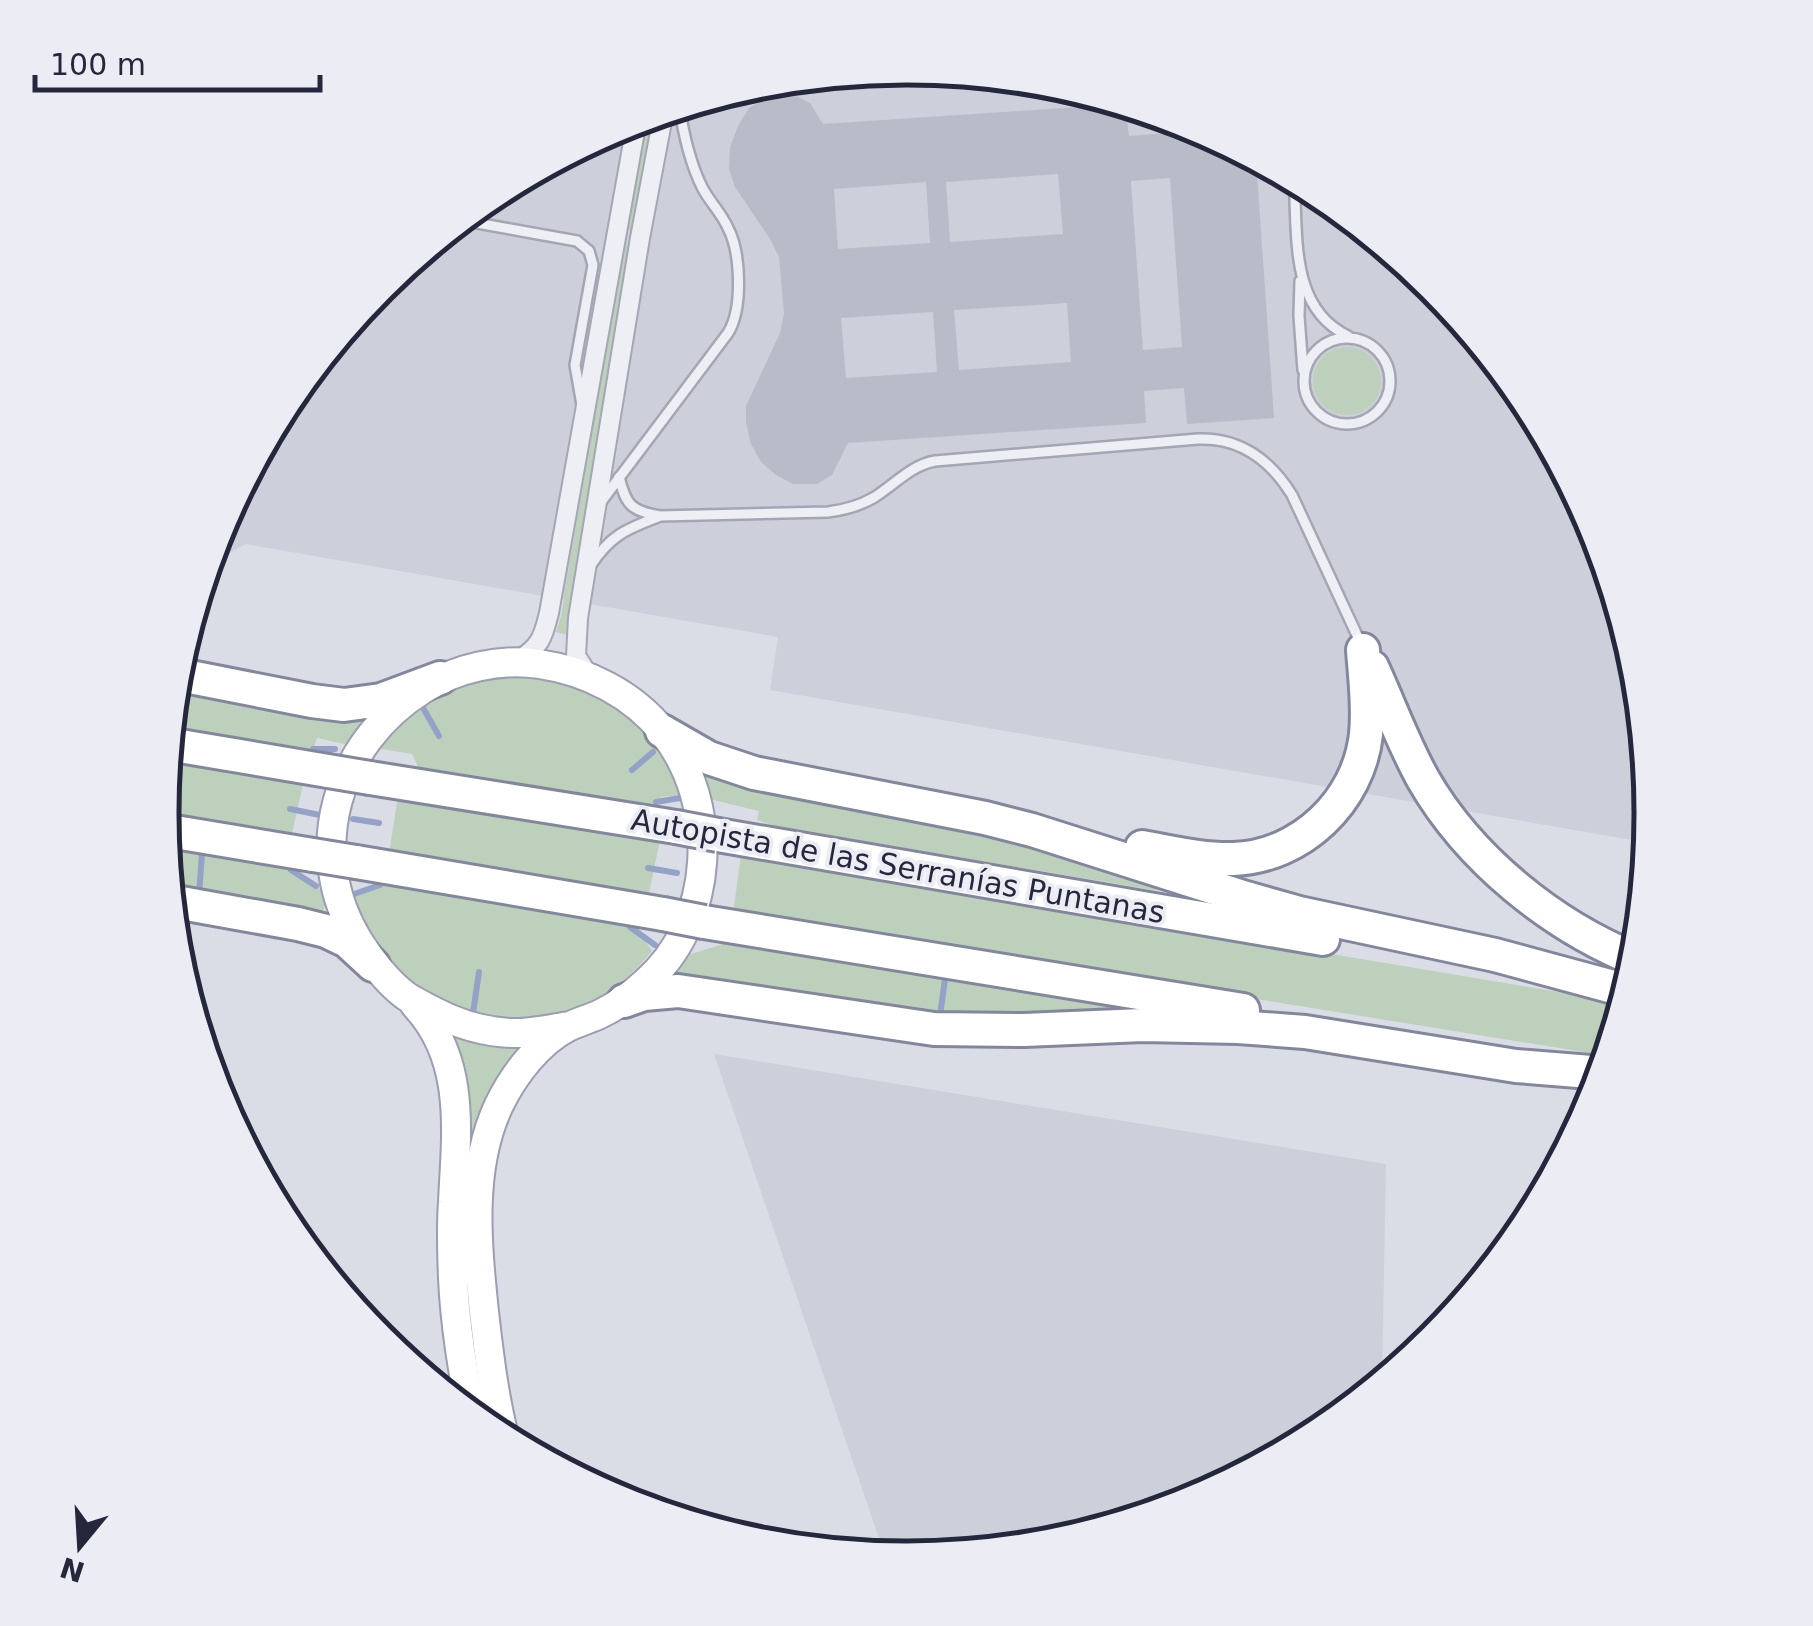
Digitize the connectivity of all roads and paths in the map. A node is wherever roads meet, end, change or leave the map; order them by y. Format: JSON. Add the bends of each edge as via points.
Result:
{"nodes":[{"id":1,"x":682,"y":121,"type":"edge"},
{"id":2,"x":661,"y":128,"type":"edge"},
{"id":3,"x":633,"y":138,"type":"edge"},
{"id":4,"x":1295,"y":198,"type":"edge"},
{"id":5,"x":479,"y":224,"type":"edge"},
{"id":6,"x":1301,"y":273,"type":"junction"},
{"id":7,"x":1351,"y":338,"type":"junction"},
{"id":8,"x":1304,"y":375,"type":"junction"},
{"id":9,"x":585,"y":416,"type":"junction"},
{"id":10,"x":620,"y":477,"type":"junction"},
{"id":11,"x":597,"y":508,"type":"junction"},
{"id":12,"x":660,"y":516,"type":"junction"},
{"id":13,"x":588,"y":569,"type":"junction"},
{"id":14,"x":1364,"y":650,"type":"junction"},
{"id":15,"x":517,"y":661,"type":"junction"},
{"id":16,"x":590,"y":676,"type":"junction"},
{"id":17,"x":191,"y":677,"type":"edge"},
{"id":18,"x":440,"y":678,"type":"junction"},
{"id":19,"x":662,"y":731,"type":"junction"},
{"id":20,"x":182,"y":746,"type":"edge"},
{"id":21,"x":1032,"y":830,"type":"junction"},
{"id":22,"x":179,"y":833,"type":"edge"},
{"id":23,"x":185,"y":904,"type":"edge"},
{"id":24,"x":1621,"y":952,"type":"edge"},
{"id":25,"x":374,"y":965,"type":"junction"},
{"id":26,"x":1613,"y":987,"type":"edge"},
{"id":27,"x":1613,"y":988,"type":"edge"},
{"id":28,"x":407,"y":997,"type":"junction"},
{"id":29,"x":624,"y":1000,"type":"junction"},
{"id":30,"x":568,"y":1026,"type":"junction"},
{"id":31,"x":1588,"y":1068,"type":"edge"},
{"id":32,"x":1587,"y":1070,"type":"edge"},
{"id":33,"x":467,"y":1394,"type":"edge"},
{"id":34,"x":500,"y":1417,"type":"edge"}],
"edges":[{"from":1,"to":10,"type":"lane","via":[[702,188],[732,238],[736,315]]},
{"from":2,"to":11,"type":"street"},
{"from":3,"to":9,"type":"street"},
{"from":4,"to":6,"type":"lane"},
{"from":5,"to":9,"type":"lane","via":[[577,242],[588,251],[594,272],[575,364]]},
{"from":6,"to":7,"type":"lane","via":[[1319,315]]},
{"from":6,"to":8,"type":"lane"},
{"from":7,"to":8,"type":"lane","via":[[1315,351]]},
{"from":7,"to":8,"type":"lane","via":[[1376,348],[1389,370],[1388,396],[1371,418],[1344,424],[1318,414]]},
{"from":9,"to":15,"type":"street","via":[[544,634]]},
{"from":10,"to":11,"type":"lane"},
{"from":10,"to":12,"type":"lane","via":[[632,506]]},
{"from":11,"to":13,"type":"street"},
{"from":12,"to":13,"type":"lane","via":[[610,540]]},
{"from":12,"to":14,"type":"lane","via":[[844,510],[935,460],[1220,440],[1254,454],[1284,483]]},
{"from":13,"to":16,"type":"street","via":[[576,656]]},
{"from":14,"to":21,"type":"highway","via":[[1366,730],[1355,777],[1326,818],[1297,840],[1271,852],[1220,859]]},
{"from":14,"to":24,"type":"highway","via":[[1412,757],[1458,828],[1548,910]]},
{"from":15,"to":16,"type":"main road"},
{"from":15,"to":18,"type":"main road"},
{"from":16,"to":19,"type":"main road","via":[[630,699]]},
{"from":17,"to":18,"type":"highway","via":[[344,705],[381,700]]},
{"from":18,"to":25,"type":"main road","via":[[399,704],[366,739],[336,806],[334,878],[348,924]]},
{"from":19,"to":21,"type":"highway","via":[[709,758],[754,773]]},
{"from":19,"to":29,"type":"main road","via":[[693,784],[702,874],[696,904],[668,958]]},
{"from":20,"to":27,"type":"highway","name":"Autopista de las Serranías Puntanas","bridge":true},
{"from":21,"to":26,"type":"highway","via":[[1264,903]]},
{"from":22,"to":31,"type":"highway","bridge":true},
{"from":23,"to":25,"type":"highway","via":[[326,931]]},
{"from":25,"to":28,"type":"main road"},
{"from":28,"to":30,"type":"main road","via":[[457,1023],[512,1033]]},
{"from":28,"to":33,"type":"main road","via":[[436,1034],[454,1096],[453,1280]]},
{"from":29,"to":30,"type":"main road"},
{"from":29,"to":32,"type":"highway","via":[[695,993],[934,1028],[1238,1027]]},
{"from":30,"to":34,"type":"main road","via":[[518,1073],[499,1105],[481,1162],[480,1275]]}]}
